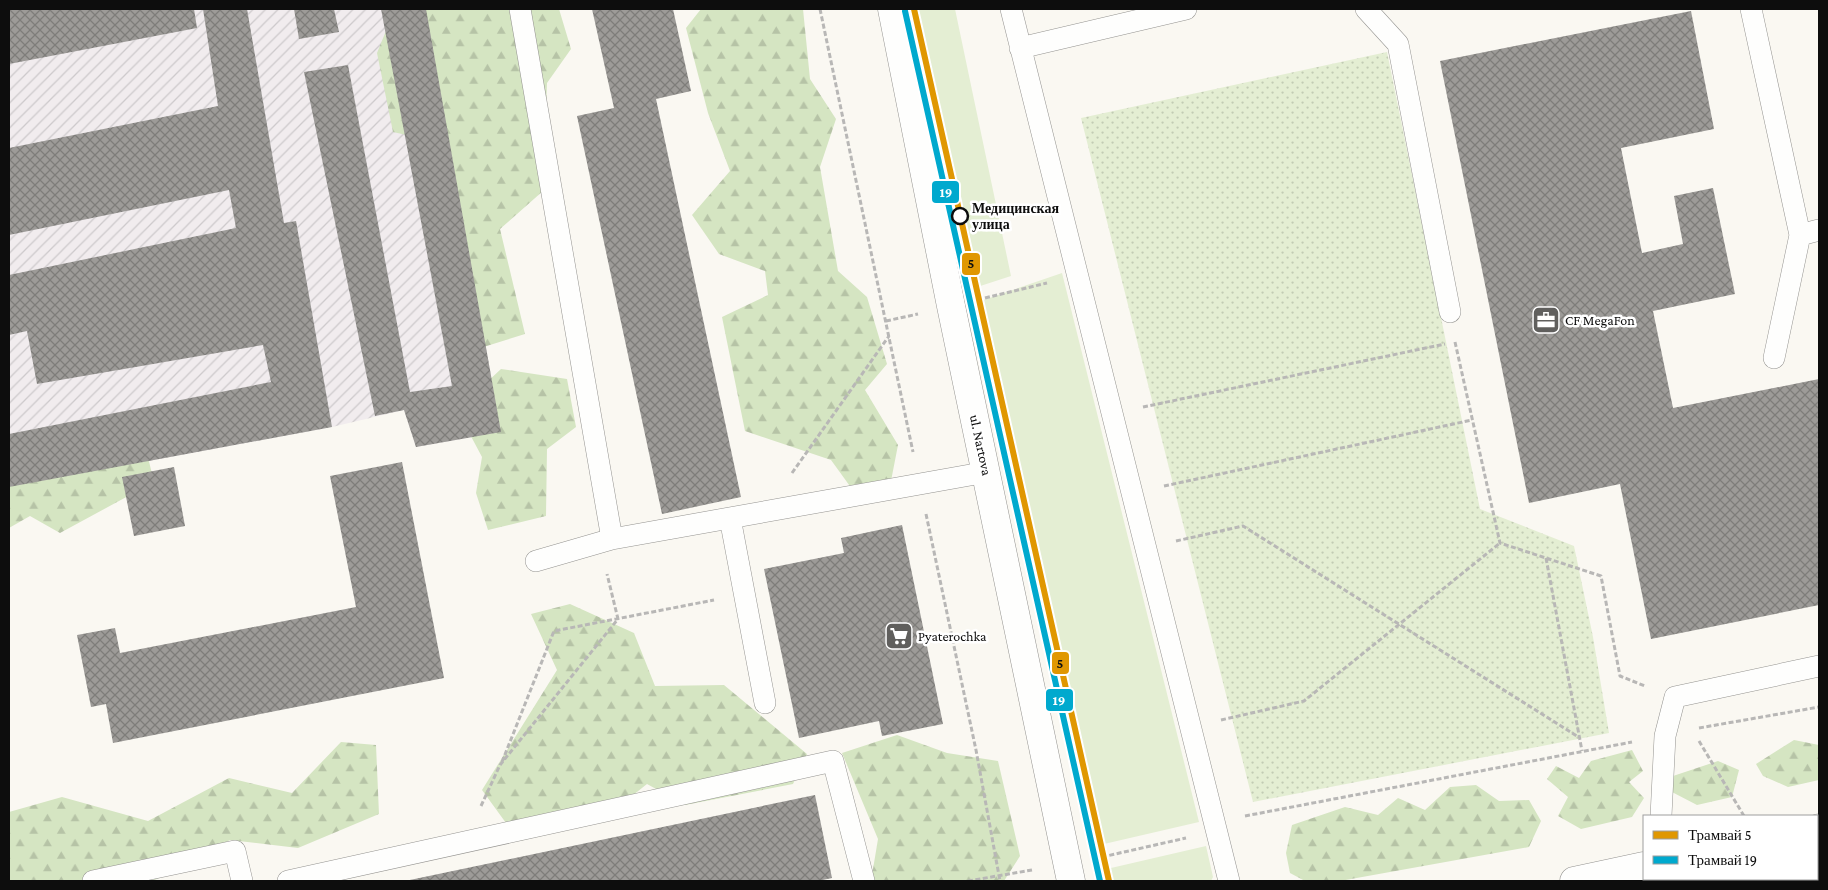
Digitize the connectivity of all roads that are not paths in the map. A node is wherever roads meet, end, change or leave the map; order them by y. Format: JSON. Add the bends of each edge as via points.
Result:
{"nodes":[{"id":1,"x":520,"y":9,"type":"edge"},
{"id":2,"x":892,"y":9,"type":"edge"},
{"id":3,"x":1011,"y":9,"type":"edge"},
{"id":4,"x":1186,"y":9,"type":"edge"},
{"id":5,"x":1366,"y":9,"type":"edge"},
{"id":6,"x":1751,"y":9,"type":"edge"},
{"id":7,"x":1020,"y":48,"type":"junction"},
{"id":8,"x":1810,"y":233,"type":"edge"},
{"id":9,"x":1450,"y":312,"type":"road end"},
{"id":10,"x":1774,"y":358,"type":"dead end"},
{"id":11,"x":987,"y":472,"type":"junction"},
{"id":12,"x":730,"y":518,"type":"junction"},
{"id":13,"x":606,"y":541,"type":"junction"},
{"id":14,"x":536,"y":561,"type":"dead end"},
{"id":15,"x":1819,"y":666,"type":"edge"},
{"id":16,"x":765,"y":703,"type":"dead end"},
{"id":17,"x":1661,"y":815,"type":"edge"},
{"id":18,"x":1643,"y":866,"type":"edge"},
{"id":19,"x":1069,"y":873,"type":"edge"},
{"id":20,"x":346,"y":875,"type":"edge"},
{"id":21,"x":93,"y":881,"type":"edge"},
{"id":22,"x":242,"y":881,"type":"edge"},
{"id":23,"x":288,"y":881,"type":"edge"},
{"id":24,"x":864,"y":881,"type":"edge"},
{"id":25,"x":1229,"y":881,"type":"edge"},
{"id":26,"x":1574,"y":881,"type":"edge"}],
"edges":[{"from":1,"to":13,"type":"lane"},
{"from":2,"to":11,"type":"street","name":"ul. Nartova"},
{"from":3,"to":7,"type":"lane"},
{"from":4,"to":7,"type":"lane"},
{"from":5,"to":9,"type":"lane","via":[[1398,44]]},
{"from":6,"to":8,"type":"lane"},
{"from":7,"to":25,"type":"lane"},
{"from":8,"to":10,"type":"lane"},
{"from":11,"to":12,"type":"lane"},
{"from":11,"to":19,"type":"street","name":"ul. Nartova"},
{"from":12,"to":13,"type":"lane"},
{"from":12,"to":16,"type":"lane"},
{"from":13,"to":14,"type":"lane"},
{"from":15,"to":17,"type":"lane","via":[[1675,697],[1665,736]]},
{"from":18,"to":26,"type":"street"},
{"from":20,"to":23,"type":"lane"},
{"from":20,"to":24,"type":"lane","via":[[464,843],[833,761]]},
{"from":21,"to":22,"type":"lane","via":[[235,851]]}]}
